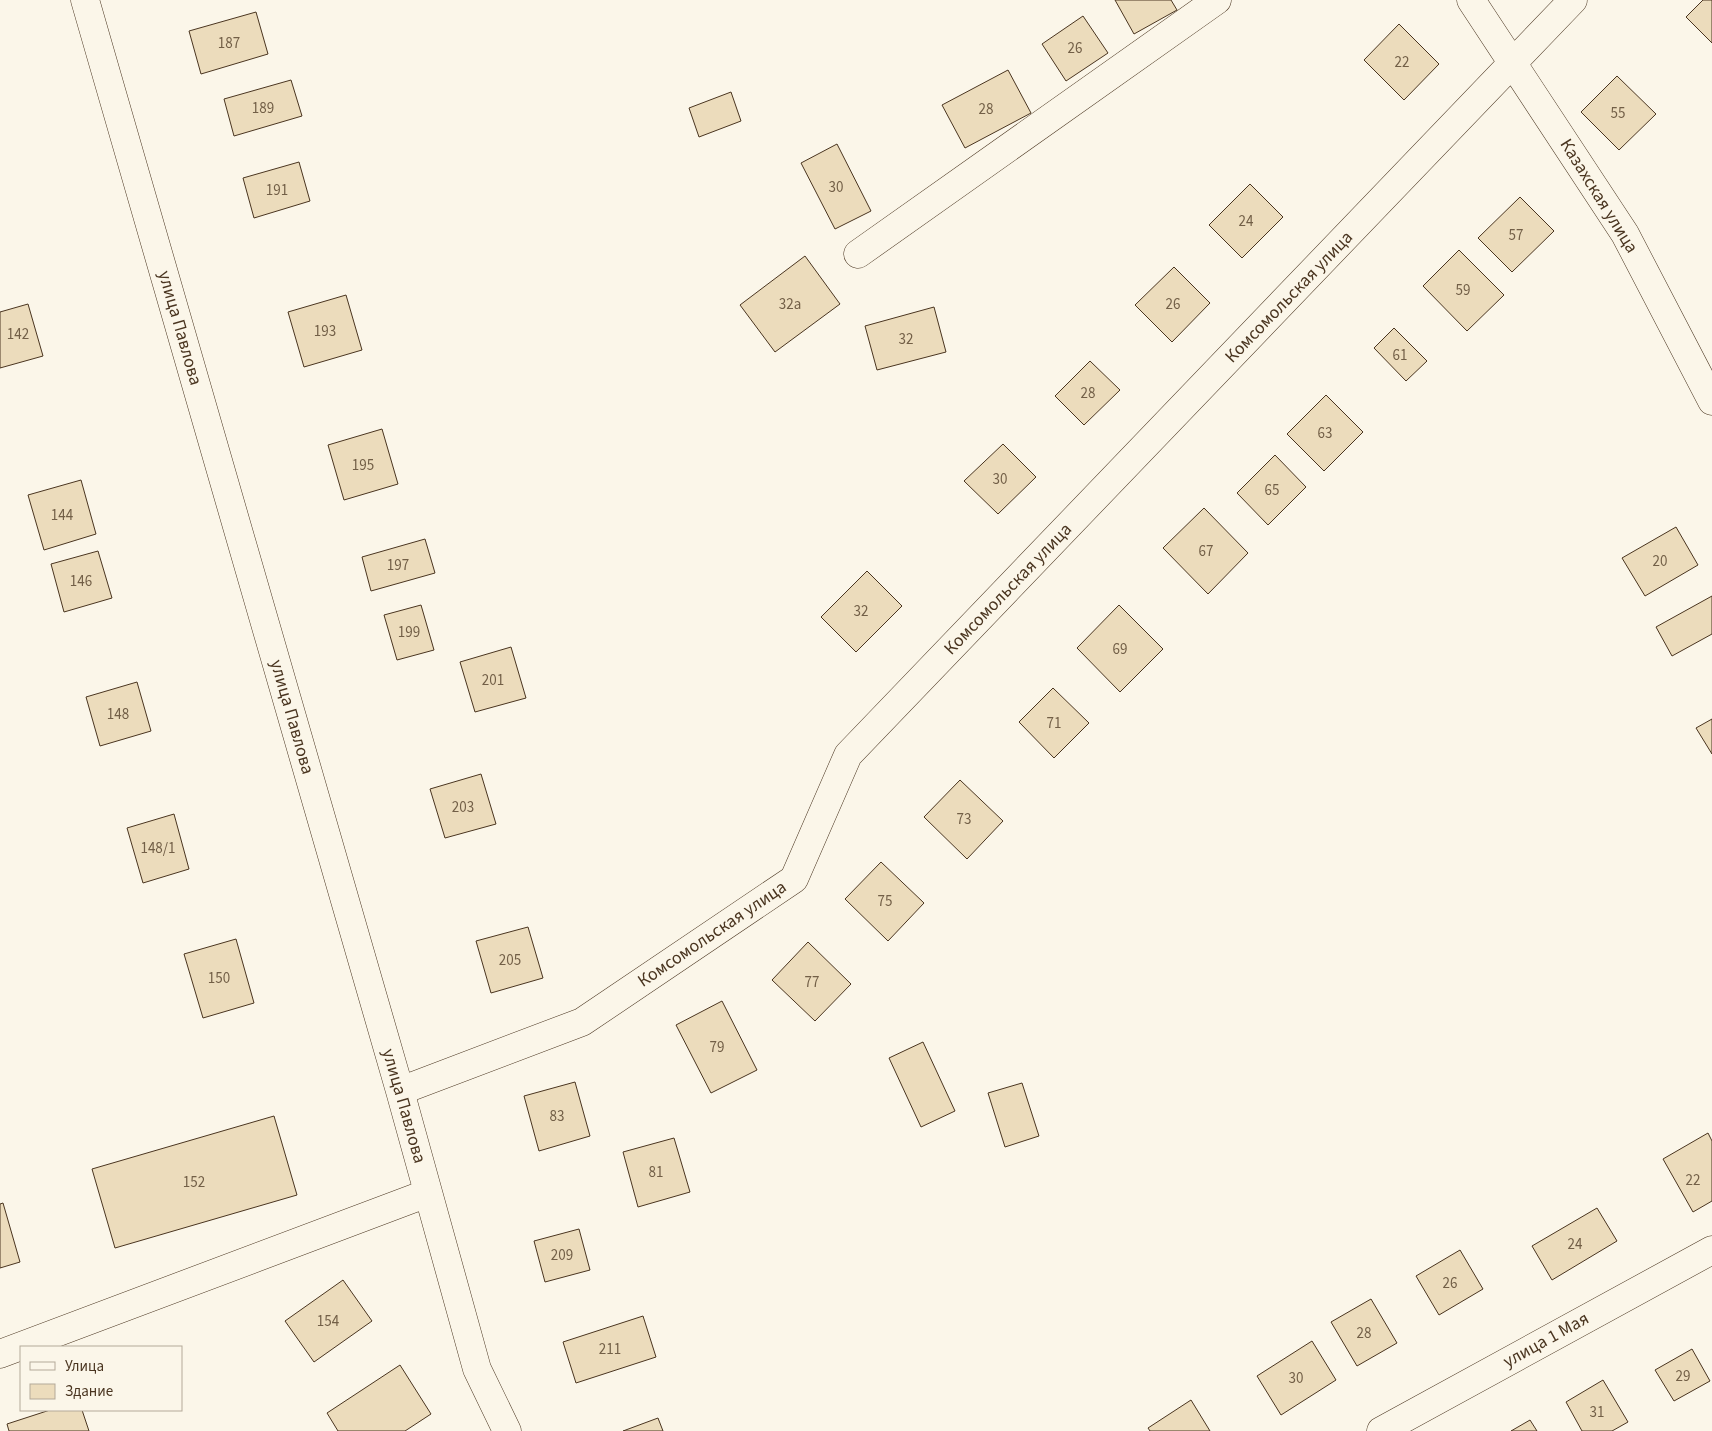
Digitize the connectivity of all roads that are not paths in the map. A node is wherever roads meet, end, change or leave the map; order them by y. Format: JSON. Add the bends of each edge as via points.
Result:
{"nodes":[{"id":1,"x":85,"y":0,"type":"edge"},
{"id":2,"x":1218,"y":0,"type":"edge"},
{"id":3,"x":1471,"y":0,"type":"edge"},
{"id":4,"x":1573,"y":0,"type":"edge"},
{"id":5,"x":1513,"y":64,"type":"junction"},
{"id":6,"x":858,"y":254,"type":"dead end"},
{"id":7,"x":1712,"y":401,"type":"edge"},
{"id":8,"x":400,"y":1090,"type":"junction"},
{"id":9,"x":428,"y":1193,"type":"junction"},
{"id":10,"x":1712,"y":1250,"type":"edge"},
{"id":11,"x":20,"y":1346,"type":"edge"},
{"id":12,"x":21,"y":1346,"type":"edge"},
{"id":13,"x":0,"y":1354,"type":"edge"},
{"id":14,"x":507,"y":1431,"type":"edge"},
{"id":15,"x":1381,"y":1431,"type":"edge"}],
"edges":[{"from":1,"to":8,"type":"street","name":"улица Павлова"},
{"from":2,"to":6,"type":"street"},
{"from":3,"to":5,"type":"street","name":"Казахская улица"},
{"from":4,"to":5,"type":"street","name":"Комсомольская улица"},
{"from":5,"to":7,"type":"street","name":"Казахская улица","via":[[1625,234]]},
{"from":5,"to":8,"type":"street","name":"Комсомольская улица","via":[[848,755],[794,880],[582,1022]]},
{"from":8,"to":9,"type":"street","name":"улица Павлова"},
{"from":9,"to":12,"type":"street"},
{"from":9,"to":14,"type":"street","name":"улица Павлова","via":[[477,1369]]},
{"from":10,"to":15,"type":"street","name":"улица 1 Мая"},
{"from":11,"to":13,"type":"street"}]}
